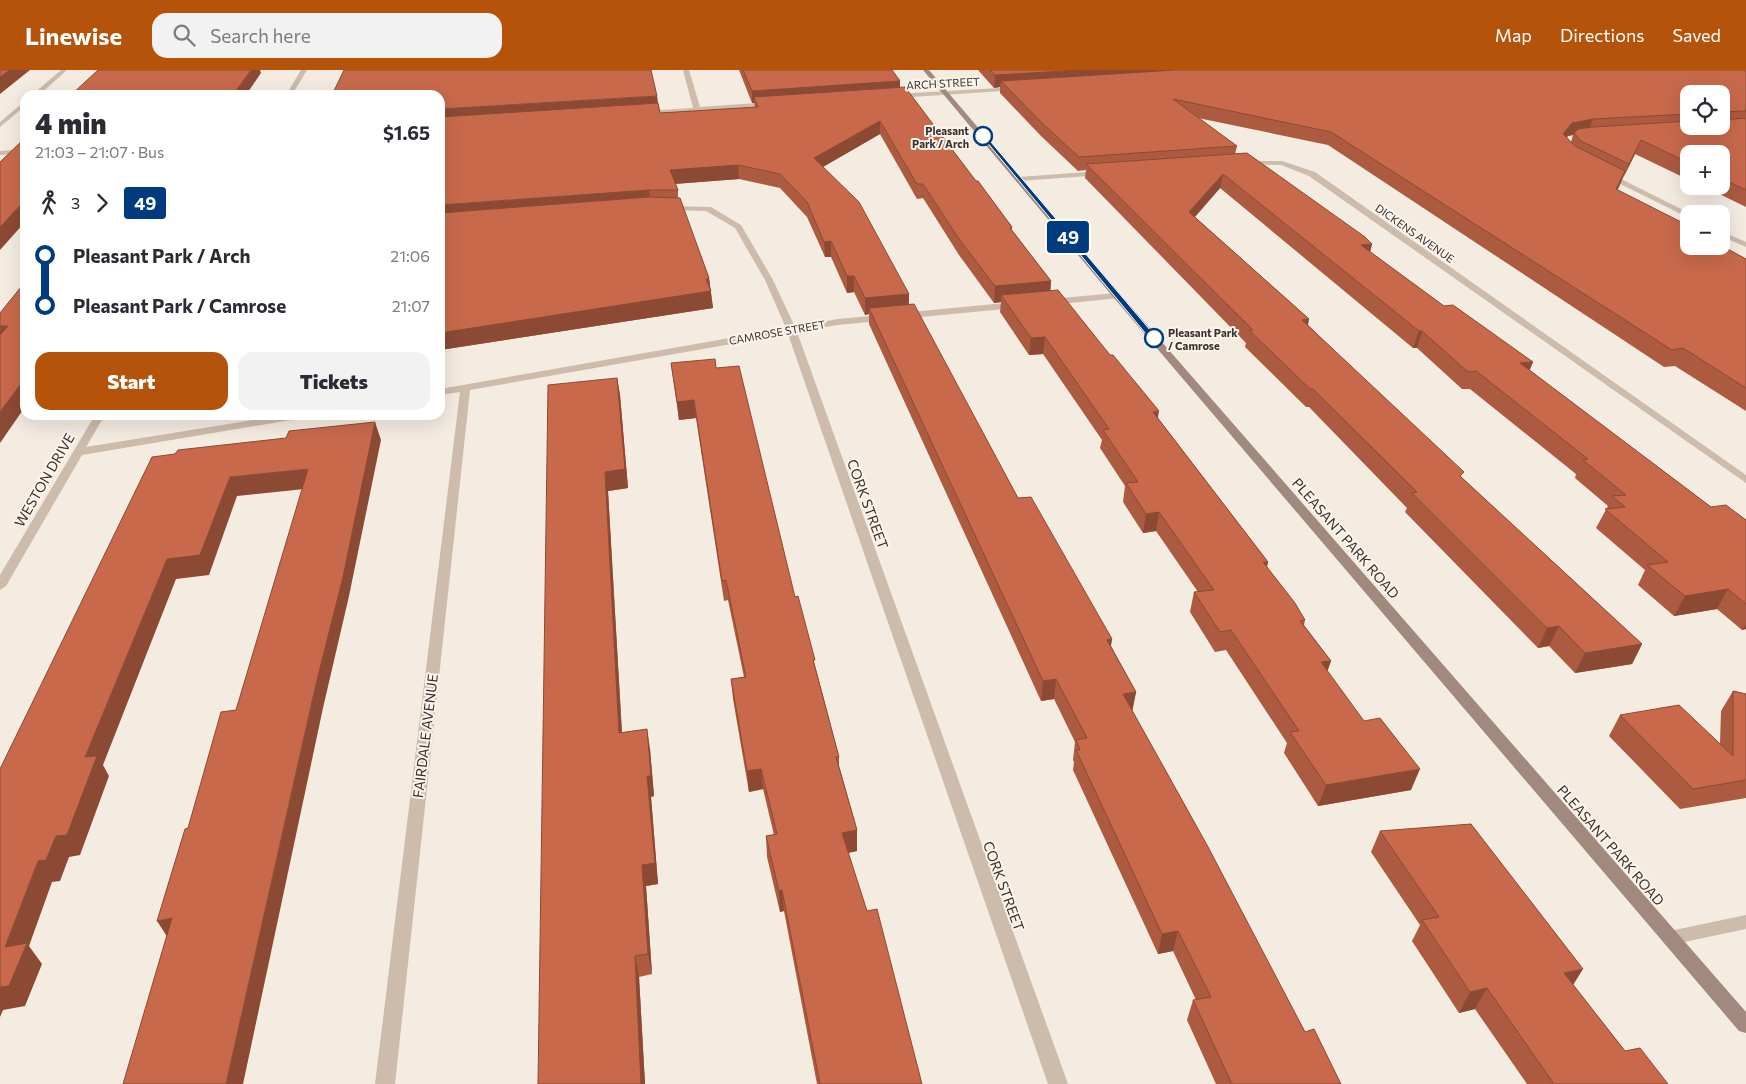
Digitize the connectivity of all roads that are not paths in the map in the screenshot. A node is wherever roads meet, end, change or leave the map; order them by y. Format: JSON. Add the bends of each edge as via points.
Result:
{"nodes":[{"id":1,"x":64,"y":70,"type":"edge"},
{"id":2,"x":304,"y":70,"type":"edge"},
{"id":3,"x":686,"y":70,"type":"edge"},
{"id":4,"x":926,"y":70,"type":"edge"},
{"id":5,"x":1022,"y":89,"type":"edge"},
{"id":6,"x":41,"y":90,"type":"edge"},
{"id":7,"x":292,"y":90,"type":"edge"},
{"id":8,"x":947,"y":93,"type":"junction"},
{"id":9,"x":886,"y":97,"type":"edge"},
{"id":10,"x":778,"y":104,"type":"edge"},
{"id":11,"x":20,"y":108,"type":"edge"},
{"id":12,"x":697,"y":109,"type":"junction"},
{"id":13,"x":640,"y":113,"type":"edge"},
{"id":14,"x":0,"y":125,"type":"edge"},
{"id":15,"x":20,"y":151,"type":"edge"},
{"id":16,"x":0,"y":153,"type":"edge"},
{"id":17,"x":1235,"y":164,"type":"edge"},
{"id":18,"x":1600,"y":170,"type":"edge"},
{"id":19,"x":1109,"y":172,"type":"edge"},
{"id":20,"x":1019,"y":179,"type":"junction"},
{"id":21,"x":660,"y":208,"type":"edge"},
{"id":22,"x":1680,"y":211,"type":"edge"},
{"id":23,"x":1730,"y":237,"type":"edge"},
{"id":24,"x":1746,"y":245,"type":"edge"},
{"id":25,"x":1118,"y":296,"type":"junction"},
{"id":26,"x":790,"y":329,"type":"junction"},
{"id":27,"x":465,"y":388,"type":"junction"},
{"id":28,"x":445,"y":391,"type":"edge"},
{"id":29,"x":97,"y":420,"type":"edge"},
{"id":30,"x":272,"y":420,"type":"edge"},
{"id":31,"x":78,"y":452,"type":"junction"},
{"id":32,"x":1746,"y":480,"type":"edge"},
{"id":33,"x":0,"y":586,"type":"edge"},
{"id":34,"x":1746,"y":922,"type":"edge"},
{"id":35,"x":1670,"y":938,"type":"junction"},
{"id":36,"x":1746,"y":1025,"type":"edge"},
{"id":37,"x":385,"y":1084,"type":"edge"},
{"id":38,"x":1058,"y":1084,"type":"edge"}],
"edges":[{"from":1,"to":6,"type":"street"},
{"from":2,"to":7,"type":"street"},
{"from":3,"to":12,"type":"street"},
{"from":4,"to":8,"type":"street","name":"PLEASANT PARK ROAD"},
{"from":5,"to":8,"type":"street","name":"ARCH STREET"},
{"from":8,"to":9,"type":"street","name":"ARCH STREET"},
{"from":8,"to":20,"type":"street","name":"PLEASANT PARK ROAD"},
{"from":10,"to":12,"type":"street"},
{"from":11,"to":14,"type":"street"},
{"from":12,"to":13,"type":"street"},
{"from":15,"to":16,"type":"street"},
{"from":17,"to":32,"type":"street","name":"DICKENS AVENUE","via":[[1282,163],[1312,174]]},
{"from":18,"to":22,"type":"street"},
{"from":19,"to":20,"type":"street"},
{"from":20,"to":25,"type":"street","name":"PLEASANT PARK ROAD"},
{"from":21,"to":26,"type":"street","name":"CORK STREET","via":[[708,209],[738,227],[769,280]]},
{"from":23,"to":24,"type":"street"},
{"from":25,"to":26,"type":"street","name":"CAMROSE STREET"},
{"from":25,"to":35,"type":"street","name":"PLEASANT PARK ROAD"},
{"from":26,"to":27,"type":"street","name":"CAMROSE STREET"},
{"from":26,"to":38,"type":"street","name":"CORK STREET"},
{"from":27,"to":28,"type":"street","name":"CAMROSE STREET"},
{"from":27,"to":37,"type":"street","name":"FAIRDALE AVENUE"},
{"from":29,"to":31,"type":"street","name":"WESTON DRIVE"},
{"from":30,"to":31,"type":"street"},
{"from":31,"to":33,"type":"street","name":"WESTON DRIVE"},
{"from":34,"to":35,"type":"street"},
{"from":35,"to":36,"type":"street","name":"PLEASANT PARK ROAD"}]}
